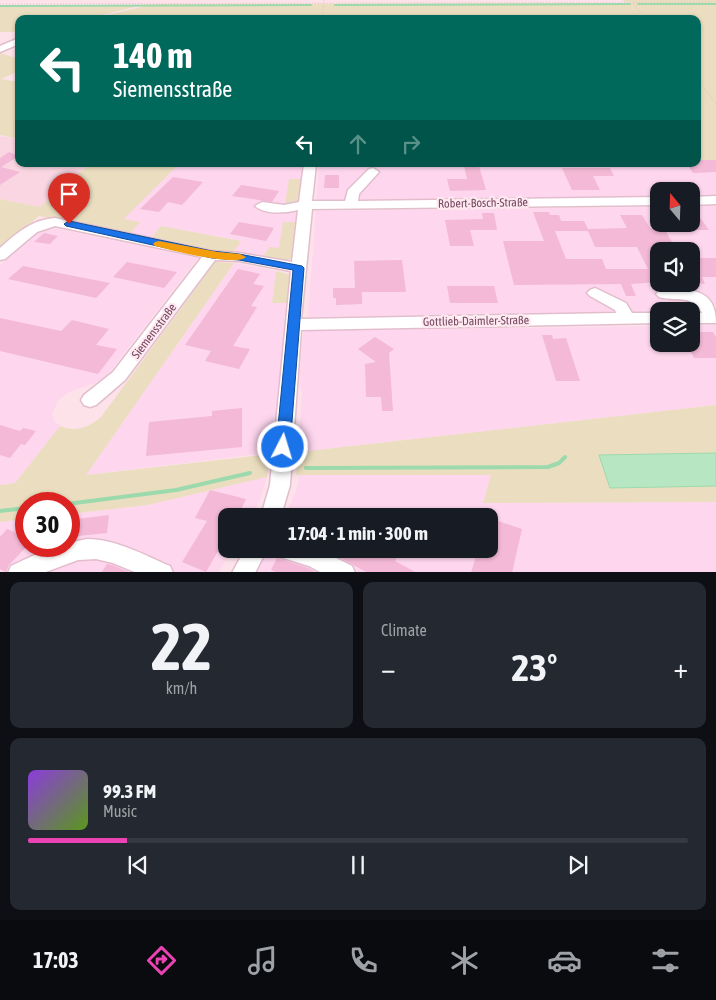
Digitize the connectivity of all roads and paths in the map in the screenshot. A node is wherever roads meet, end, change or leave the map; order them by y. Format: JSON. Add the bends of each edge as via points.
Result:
{"nodes":[{"id":1,"x":324,"y":0,"type":"edge"},
{"id":2,"x":716,"y":2,"type":"edge"},
{"id":3,"x":324,"y":3,"type":"junction"},
{"id":4,"x":633,"y":3,"type":"junction"},
{"id":5,"x":0,"y":4,"type":"edge"},
{"id":6,"x":322,"y":15,"type":"edge"},
{"id":7,"x":643,"y":15,"type":"edge"},
{"id":8,"x":15,"y":43,"type":"edge"},
{"id":9,"x":0,"y":49,"type":"edge"},
{"id":10,"x":701,"y":85,"type":"edge"},
{"id":11,"x":716,"y":103,"type":"edge"},
{"id":12,"x":310,"y":167,"type":"edge"},
{"id":13,"x":373,"y":172,"type":"dead end"},
{"id":14,"x":716,"y":200,"type":"edge"},
{"id":15,"x":650,"y":201,"type":"edge"},
{"id":16,"x":700,"y":201,"type":"edge"},
{"id":17,"x":306,"y":205,"type":"junction"},
{"id":18,"x":350,"y":205,"type":"junction"},
{"id":19,"x":262,"y":206,"type":"dead end"},
{"id":20,"x":212,"y":255,"type":"junction"},
{"id":21,"x":0,"y":256,"type":"edge"},
{"id":22,"x":298,"y":268,"type":"junction"},
{"id":23,"x":595,"y":293,"type":"dead end"},
{"id":24,"x":664,"y":294,"type":"dead end"},
{"id":25,"x":626,"y":318,"type":"junction"},
{"id":26,"x":650,"y":318,"type":"edge"},
{"id":27,"x":700,"y":318,"type":"edge"},
{"id":28,"x":714,"y":318,"type":"edge"},
{"id":29,"x":294,"y":325,"type":"junction"},
{"id":30,"x":90,"y":400,"type":"dead end"},
{"id":31,"x":273,"y":508,"type":"edge"},
{"id":32,"x":251,"y":558,"type":"edge"},
{"id":33,"x":314,"y":558,"type":"edge"},
{"id":34,"x":19,"y":572,"type":"edge"},
{"id":35,"x":162,"y":572,"type":"edge"},
{"id":36,"x":243,"y":572,"type":"edge"},
{"id":37,"x":344,"y":572,"type":"edge"}],
"edges":[{"from":1,"to":3,"type":"path"},
{"from":2,"to":4,"type":"path"},
{"from":3,"to":4,"type":"path"},
{"from":3,"to":5,"type":"path"},
{"from":3,"to":6,"type":"path"},
{"from":4,"to":7,"type":"path"},
{"from":8,"to":9,"type":"street"},
{"from":10,"to":11,"type":"path"},
{"from":12,"to":17,"type":"street"},
{"from":13,"to":18,"type":"street","via":[[353,193]]},
{"from":14,"to":16,"type":"street"},
{"from":15,"to":18,"type":"street","name":"Robert-Bosch-Straße"},
{"from":17,"to":18,"type":"street","name":"Robert-Bosch-Straße"},
{"from":17,"to":19,"type":"street","name":"Robert-Bosch-Straße","via":[[284,209]]},
{"from":17,"to":22,"type":"street"},
{"from":20,"to":21,"type":"street","via":[[116,236],[97,229],[49,222],[34,227]]},
{"from":20,"to":22,"type":"street"},
{"from":20,"to":30,"type":"street","name":"Siemensstraße","via":[[119,376]]},
{"from":22,"to":29,"type":"street"},
{"from":23,"to":25,"type":"street","via":[[621,307]]},
{"from":24,"to":28,"type":"street","via":[[695,295],[704,301]]},
{"from":25,"to":26,"type":"street","name":"Gottlieb-Daimler-Straße"},
{"from":25,"to":29,"type":"street","name":"Gottlieb-Daimler-Straße"},
{"from":27,"to":28,"type":"street"},
{"from":29,"to":31,"type":"street","via":[[280,485]]},
{"from":32,"to":36,"type":"street"},
{"from":33,"to":37,"type":"street"},
{"from":34,"to":35,"type":"street","via":[[54,557],[94,549]]}]}
